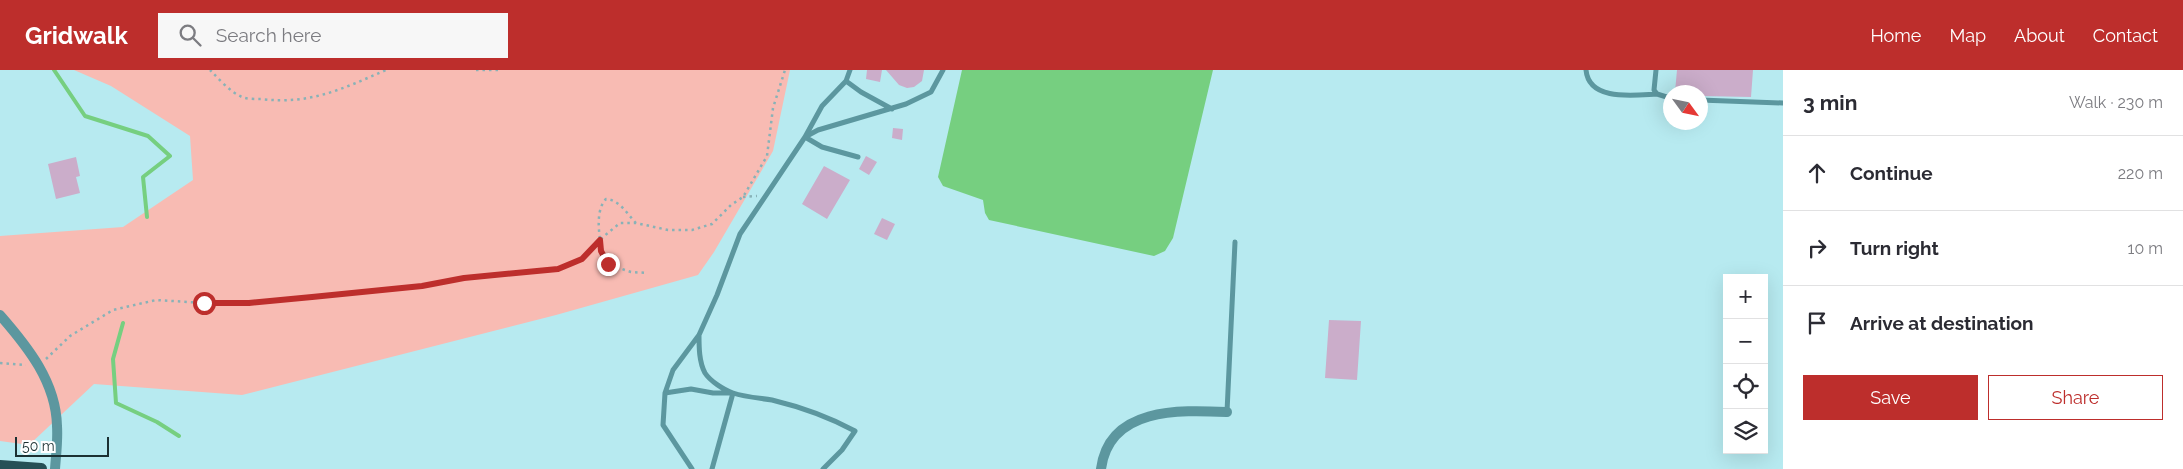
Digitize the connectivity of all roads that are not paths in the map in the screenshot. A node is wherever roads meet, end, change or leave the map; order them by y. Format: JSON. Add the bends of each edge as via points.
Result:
{"nodes":[{"id":1,"x":850,"y":70,"type":"edge"},
{"id":2,"x":943,"y":70,"type":"edge"},
{"id":3,"x":1586,"y":70,"type":"edge"},
{"id":4,"x":1656,"y":70,"type":"edge"},
{"id":5,"x":846,"y":81,"type":"junction"},
{"id":6,"x":1657,"y":94,"type":"junction"},
{"id":7,"x":1663,"y":96,"type":"edge"},
{"id":8,"x":1708,"y":101,"type":"edge"},
{"id":9,"x":1783,"y":103,"type":"edge"},
{"id":10,"x":892,"y":109,"type":"junction"},
{"id":11,"x":805,"y":137,"type":"junction"},
{"id":12,"x":858,"y":157,"type":"dead end"},
{"id":13,"x":1235,"y":242,"type":"dead end"},
{"id":14,"x":0,"y":315,"type":"edge"},
{"id":15,"x":699,"y":335,"type":"junction"},
{"id":16,"x":665,"y":393,"type":"junction"},
{"id":17,"x":733,"y":393,"type":"junction"},
{"id":18,"x":1227,"y":412,"type":"joint"},
{"id":19,"x":0,"y":466,"type":"edge"},
{"id":20,"x":41,"y":469,"type":"edge"},
{"id":21,"x":55,"y":469,"type":"edge"},
{"id":22,"x":692,"y":469,"type":"edge"},
{"id":23,"x":712,"y":469,"type":"edge"},
{"id":24,"x":823,"y":469,"type":"edge"},
{"id":25,"x":1100,"y":469,"type":"edge"}],
"edges":[{"from":1,"to":5,"type":"lane"},
{"from":2,"to":10,"type":"lane","via":[[931,92]]},
{"from":3,"to":6,"type":"lane","via":[[1590,81],[1606,94]]},
{"from":4,"to":6,"type":"lane","via":[[1654,90]]},
{"from":5,"to":10,"type":"lane"},
{"from":5,"to":11,"type":"lane","via":[[822,106]]},
{"from":6,"to":7,"type":"lane"},
{"from":8,"to":9,"type":"lane"},
{"from":10,"to":11,"type":"lane","via":[[818,130]]},
{"from":11,"to":12,"type":"lane","via":[[822,147]]},
{"from":11,"to":15,"type":"lane","via":[[740,234]]},
{"from":13,"to":18,"type":"lane"},
{"from":14,"to":21,"type":"street","via":[[39,366],[48,386],[57,426]]},
{"from":15,"to":16,"type":"lane","via":[[673,370]]},
{"from":15,"to":17,"type":"lane","via":[[699,354],[706,373]]},
{"from":16,"to":17,"type":"lane","via":[[691,389]]},
{"from":16,"to":22,"type":"lane","via":[[663,425]]},
{"from":17,"to":23,"type":"lane"},
{"from":17,"to":24,"type":"lane","via":[[804,409],[855,431]]},
{"from":18,"to":25,"type":"street","via":[[1190,410],[1162,413],[1136,421],[1116,434],[1102,455]]},
{"from":19,"to":20,"type":"main road"}]}
